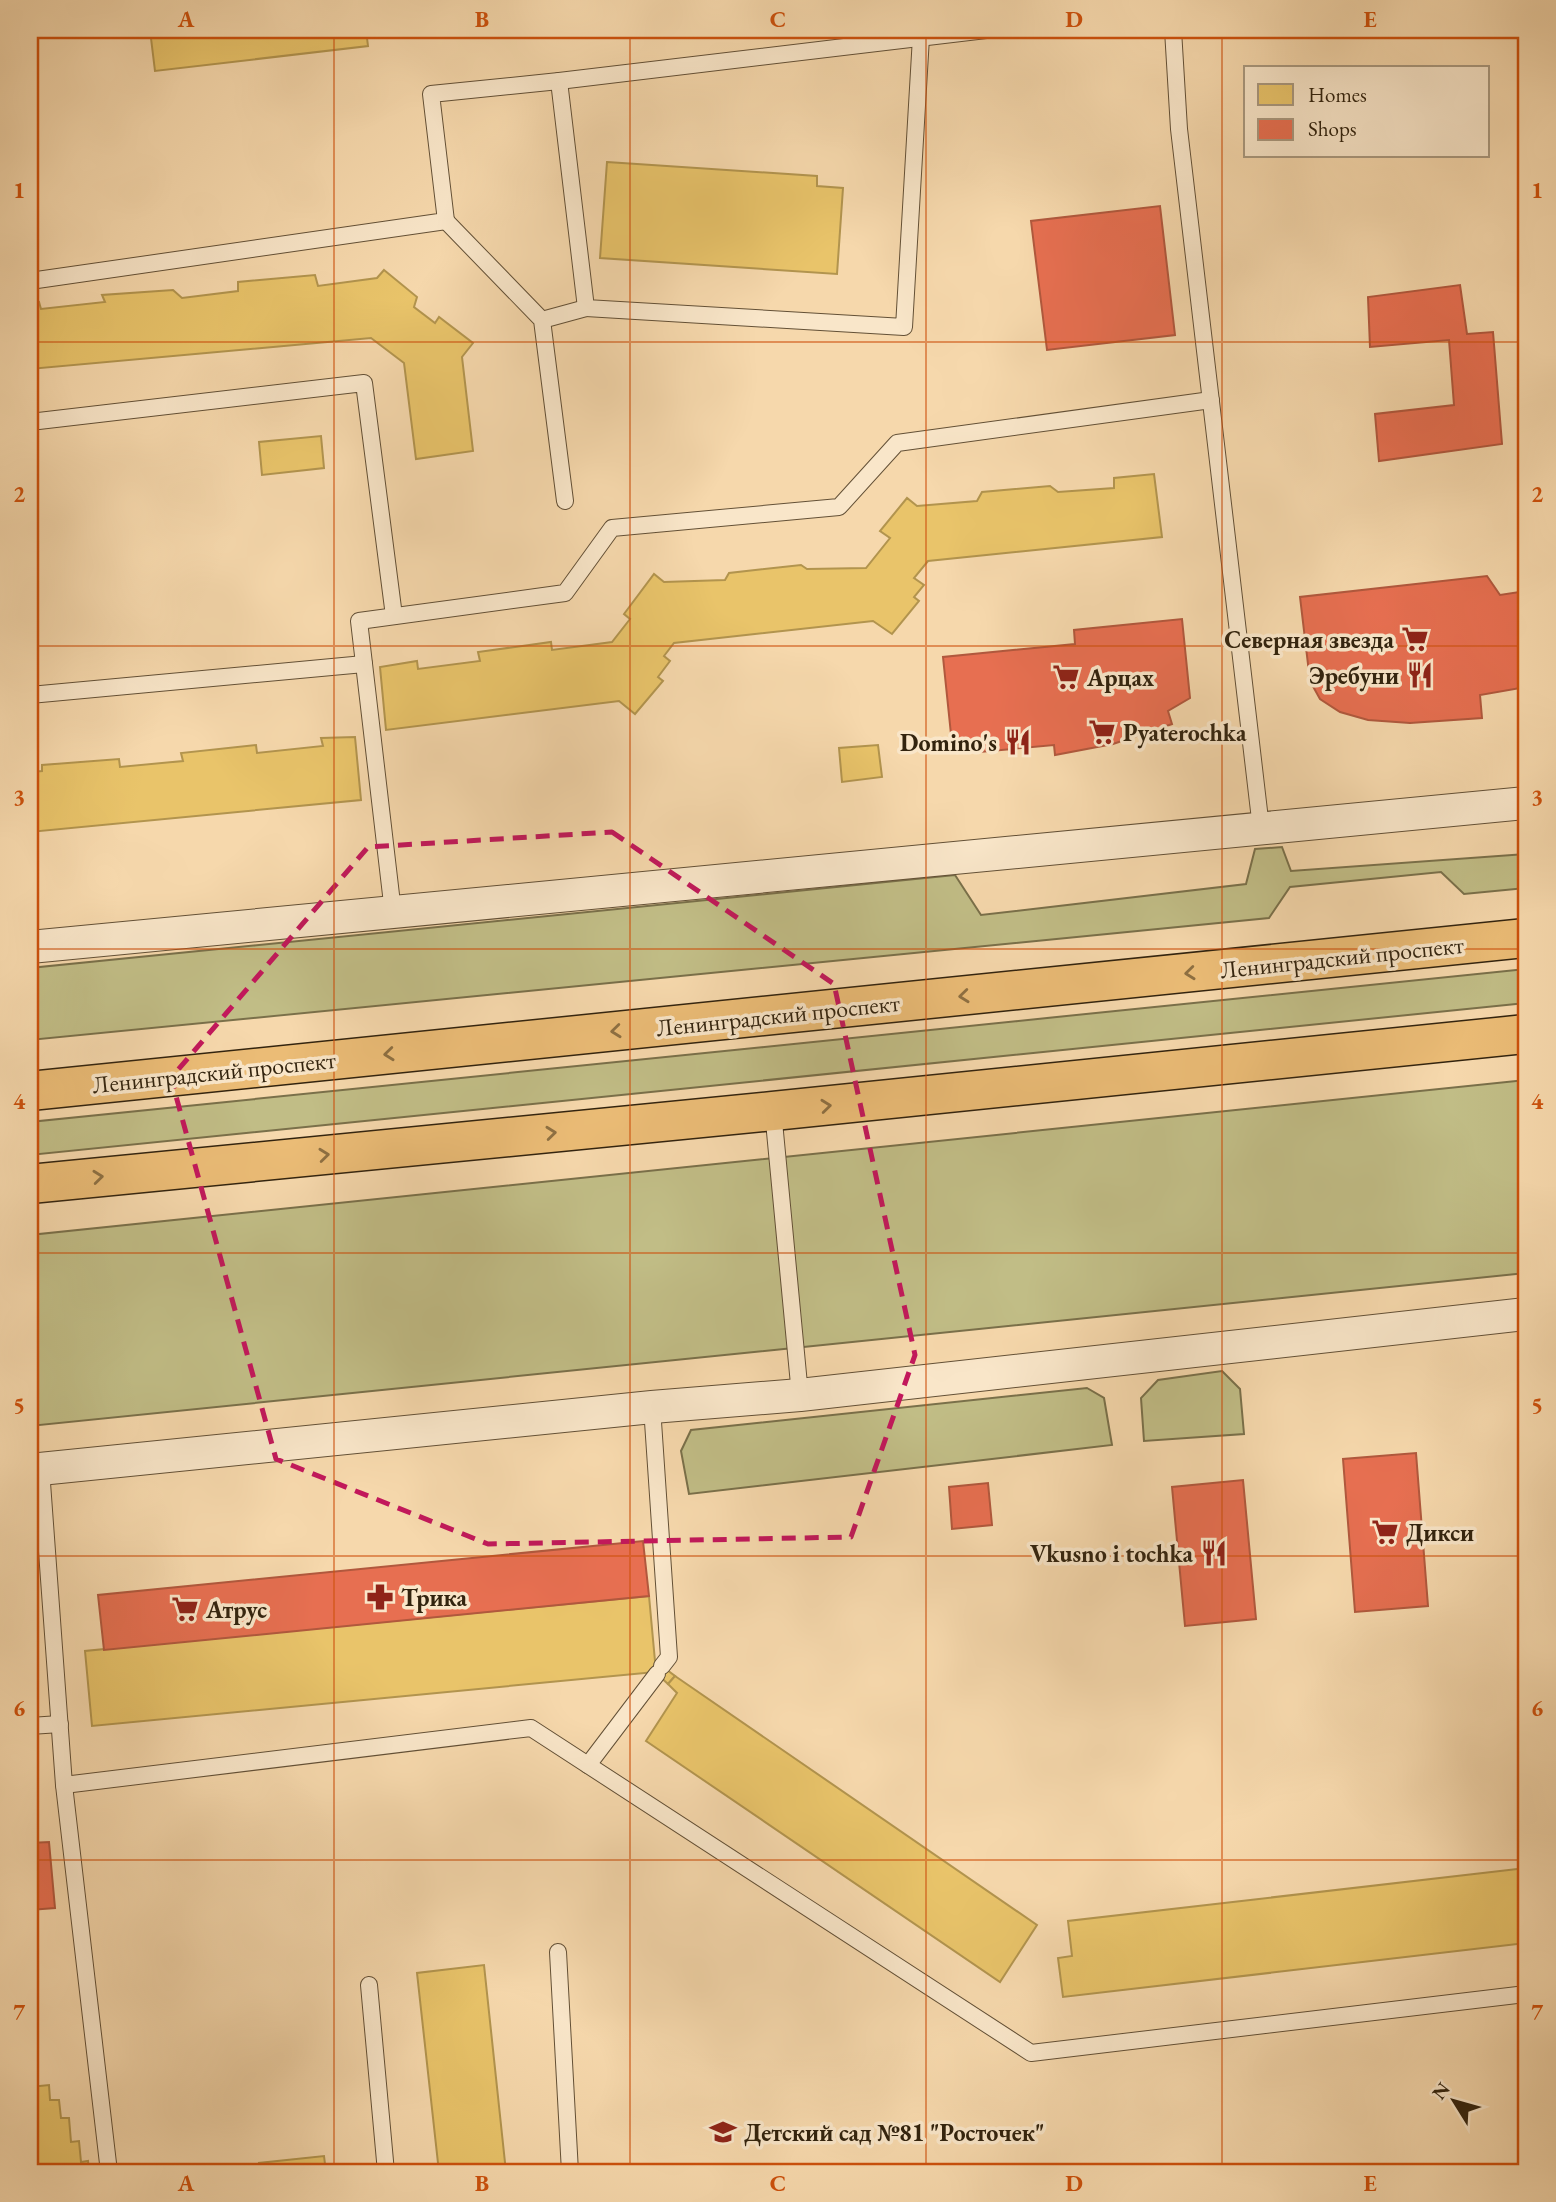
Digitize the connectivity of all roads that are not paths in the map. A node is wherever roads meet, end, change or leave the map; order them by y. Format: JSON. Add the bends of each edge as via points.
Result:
{"nodes":[{"id":1,"x":986,"y":30,"type":"edge"},
{"id":2,"x":1173,"y":30,"type":"edge"},
{"id":3,"x":920,"y":37,"type":"junction"},
{"id":4,"x":559,"y":81,"type":"junction"},
{"id":5,"x":446,"y":221,"type":"junction"},
{"id":6,"x":30,"y":281,"type":"edge"},
{"id":7,"x":586,"y":308,"type":"junction"},
{"id":8,"x":542,"y":320,"type":"junction"},
{"id":9,"x":1211,"y":400,"type":"junction"},
{"id":10,"x":30,"y":422,"type":"edge"},
{"id":11,"x":565,"y":501,"type":"dead end"},
{"id":12,"x":394,"y":616,"type":"junction"},
{"id":13,"x":363,"y":664,"type":"junction"},
{"id":14,"x":30,"y":695,"type":"edge"},
{"id":15,"x":1526,"y":803,"type":"edge"},
{"id":16,"x":1261,"y":828,"type":"junction"},
{"id":17,"x":393,"y":912,"type":"junction"},
{"id":18,"x":1526,"y":938,"type":"edge"},
{"id":19,"x":30,"y":947,"type":"edge"},
{"id":20,"x":1526,"y":1034,"type":"edge"},
{"id":21,"x":30,"y":1091,"type":"edge"},
{"id":22,"x":773,"y":1111,"type":"junction"},
{"id":23,"x":30,"y":1184,"type":"edge"},
{"id":24,"x":1526,"y":1314,"type":"edge"},
{"id":25,"x":800,"y":1395,"type":"junction"},
{"id":26,"x":652,"y":1407,"type":"junction"},
{"id":27,"x":36,"y":1469,"type":"edge"},
{"id":28,"x":60,"y":1724,"type":"junction"},
{"id":29,"x":30,"y":1726,"type":"edge"},
{"id":30,"x":588,"y":1765,"type":"junction"},
{"id":31,"x":64,"y":1785,"type":"junction"},
{"id":32,"x":558,"y":1952,"type":"dead end"},
{"id":33,"x":369,"y":1985,"type":"dead end"},
{"id":34,"x":1526,"y":1994,"type":"edge"},
{"id":35,"x":109,"y":2172,"type":"edge"},
{"id":36,"x":386,"y":2172,"type":"edge"},
{"id":37,"x":570,"y":2172,"type":"edge"}],
"edges":[{"from":1,"to":3,"type":"lane"},
{"from":2,"to":9,"type":"lane"},
{"from":3,"to":4,"type":"lane"},
{"from":3,"to":7,"type":"lane","via":[[904,327]]},
{"from":4,"to":5,"type":"lane","via":[[431,94]]},
{"from":4,"to":7,"type":"lane"},
{"from":5,"to":6,"type":"lane"},
{"from":5,"to":8,"type":"lane"},
{"from":7,"to":8,"type":"lane"},
{"from":8,"to":11,"type":"lane"},
{"from":9,"to":12,"type":"lane","via":[[897,443],[839,507],[612,528],[565,593]]},
{"from":9,"to":16,"type":"lane"},
{"from":10,"to":12,"type":"lane","via":[[364,383]]},
{"from":12,"to":13,"type":"lane","via":[[359,621]]},
{"from":13,"to":14,"type":"lane"},
{"from":13,"to":17,"type":"lane"},
{"from":15,"to":16,"type":"street"},
{"from":16,"to":17,"type":"street"},
{"from":17,"to":19,"type":"street"},
{"from":18,"to":21,"type":"main road","name":"Ленинградский проспект","one_way":true},
{"from":22,"to":20,"type":"main road","one_way":true},
{"from":23,"to":22,"type":"main road","one_way":true},
{"from":22,"to":25,"type":"lane"},
{"from":24,"to":25,"type":"street"},
{"from":25,"to":26,"type":"street"},
{"from":26,"to":27,"type":"street"},
{"from":26,"to":30,"type":"lane","via":[[668,1657]]},
{"from":27,"to":28,"type":"lane"},
{"from":28,"to":29,"type":"lane"},
{"from":28,"to":31,"type":"lane"},
{"from":30,"to":31,"type":"lane","via":[[531,1728]]},
{"from":30,"to":34,"type":"lane","via":[[1031,2053]]},
{"from":31,"to":35,"type":"lane"},
{"from":32,"to":37,"type":"lane"},
{"from":33,"to":36,"type":"lane"}]}
